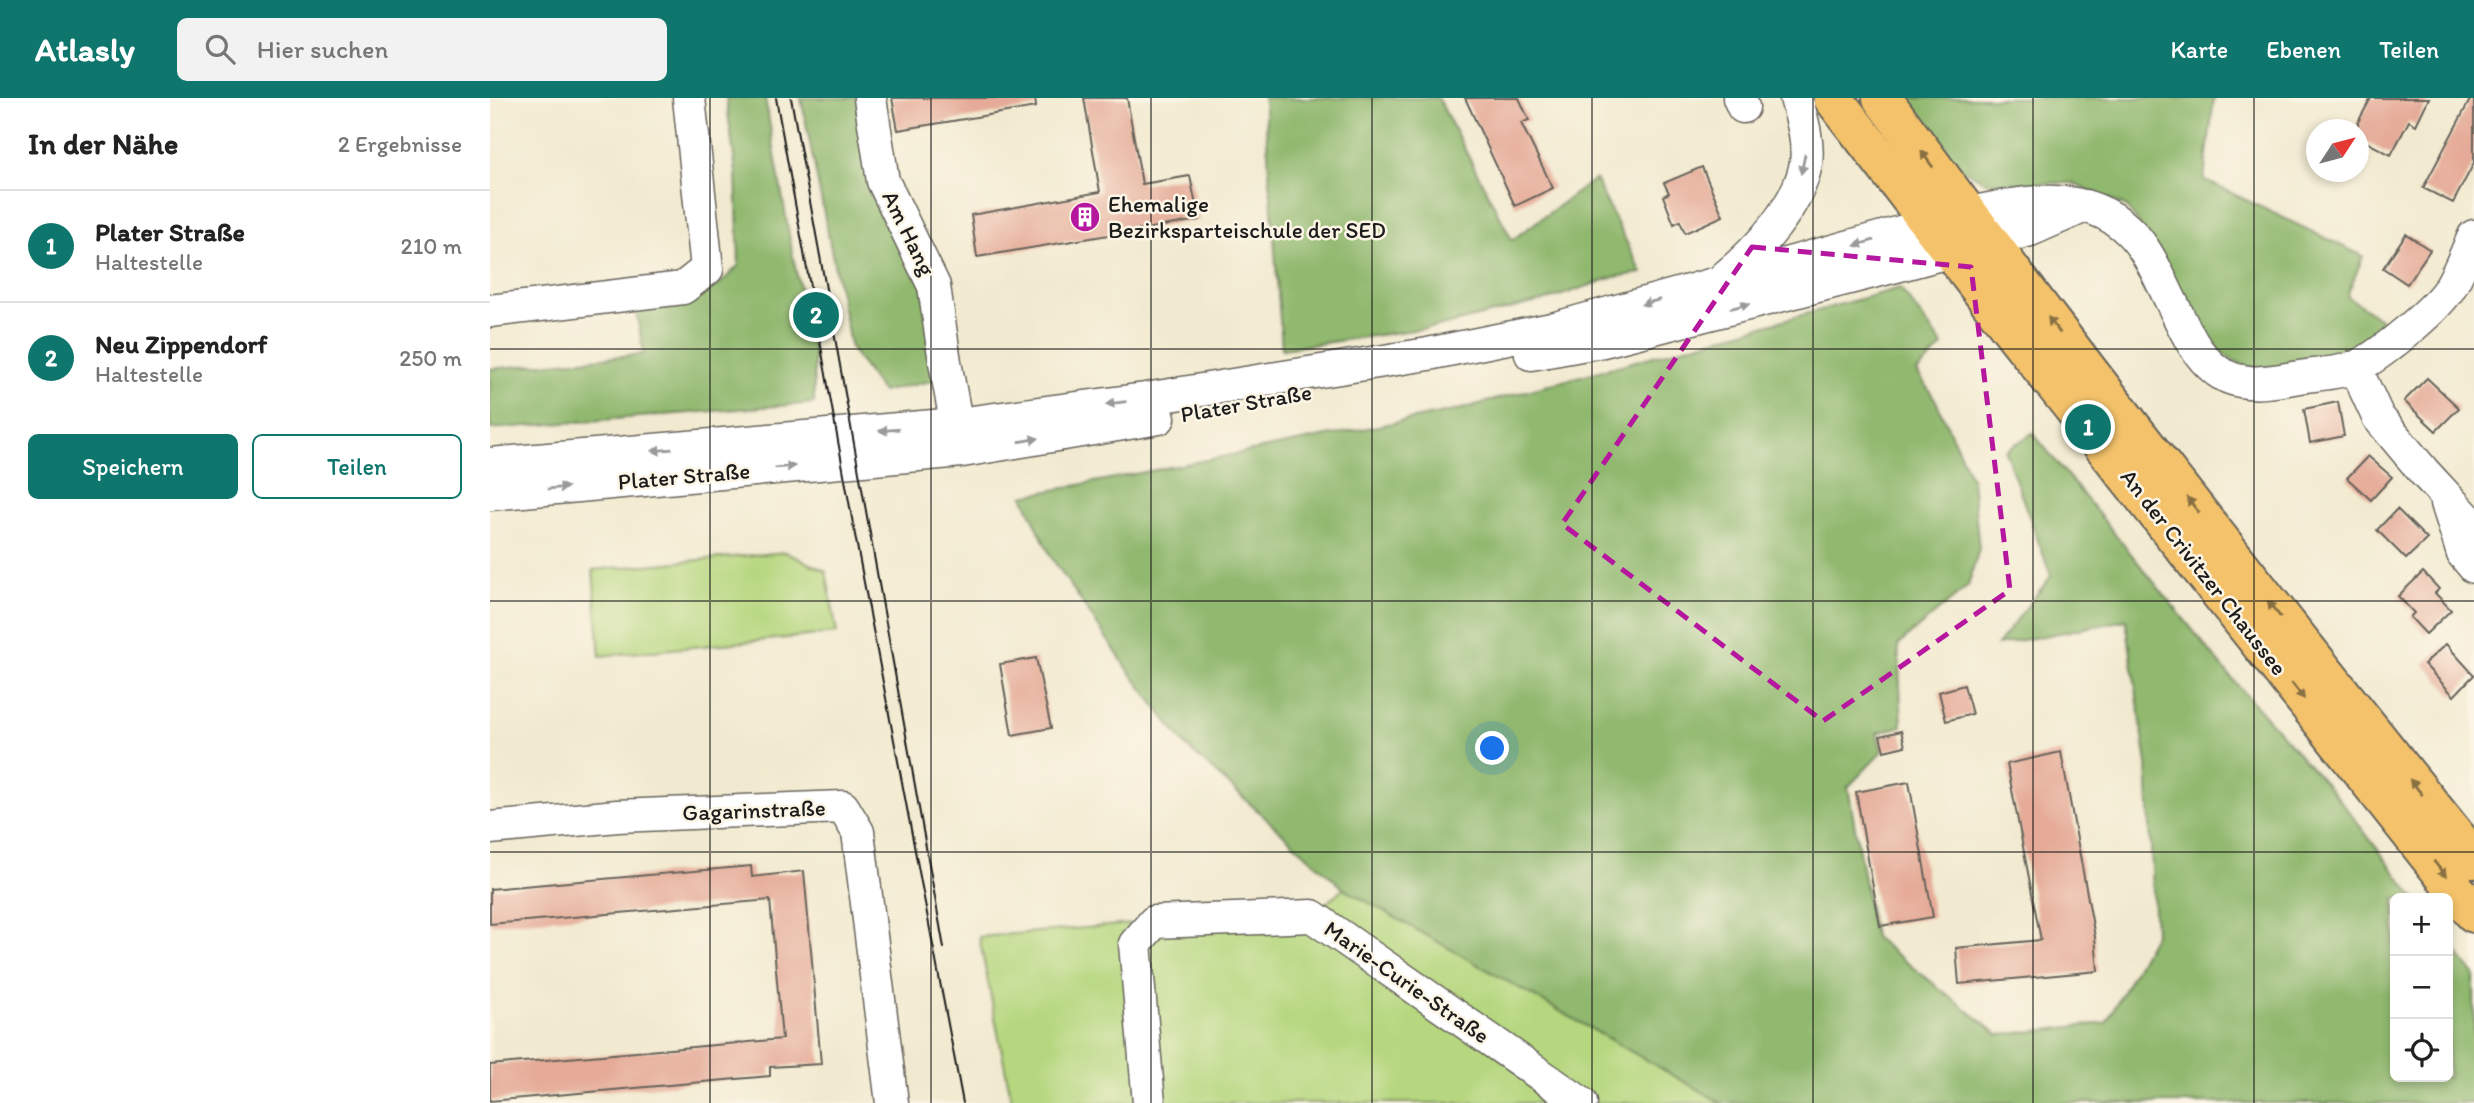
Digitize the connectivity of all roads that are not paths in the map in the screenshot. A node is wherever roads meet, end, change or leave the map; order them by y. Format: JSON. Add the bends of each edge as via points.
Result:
{"nodes":[{"id":1,"x":689,"y":98,"type":"edge"},
{"id":2,"x":870,"y":98,"type":"edge"},
{"id":3,"x":1796,"y":98,"type":"edge"},
{"id":4,"x":1833,"y":98,"type":"edge"},
{"id":5,"x":1882,"y":98,"type":"edge"},
{"id":6,"x":1979,"y":226,"type":"junction"},
{"id":7,"x":2474,"y":236,"type":"edge"},
{"id":8,"x":1940,"y":237,"type":"junction"},
{"id":9,"x":1717,"y":283,"type":"junction"},
{"id":10,"x":490,"y":312,"type":"edge"},
{"id":11,"x":2355,"y":368,"type":"junction"},
{"id":12,"x":959,"y":438,"type":"junction"},
{"id":13,"x":490,"y":464,"type":"edge"},
{"id":14,"x":2443,"y":492,"type":"junction"},
{"id":15,"x":490,"y":494,"type":"edge"},
{"id":16,"x":2474,"y":526,"type":"edge"},
{"id":17,"x":2474,"y":567,"type":"edge"},
{"id":18,"x":490,"y":828,"type":"edge"},
{"id":19,"x":2474,"y":859,"type":"edge"},
{"id":20,"x":2474,"y":913,"type":"edge"},
{"id":21,"x":892,"y":1103,"type":"edge"},
{"id":22,"x":1149,"y":1103,"type":"edge"},
{"id":23,"x":1581,"y":1103,"type":"edge"}],
"edges":[{"from":1,"to":10,"type":"street","via":[[707,269],[683,288]]},
{"from":2,"to":12,"type":"street","name":"Am Hang","via":[[883,181],[934,286]]},
{"from":3,"to":9,"type":"street","one_way":true,"via":[[1807,144],[1798,184],[1773,230],[1751,256]]},
{"from":4,"to":8,"type":"main road","name":"An der Crivitzer Chaussee"},
{"from":6,"to":5,"type":"main road","name":"An der Crivitzer Chaussee","one_way":true},
{"from":6,"to":8,"type":"street","name":"Plater Straße"},
{"from":6,"to":11,"type":"street","name":"Plater Straße","via":[[2030,230],[2085,206],[2098,210],[2140,244],[2193,344],[2226,377],[2258,383]]},
{"from":19,"to":6,"type":"main road","name":"An der Crivitzer Chaussee","one_way":true},
{"from":7,"to":11,"type":"street","via":[[2449,289],[2404,333]]},
{"from":8,"to":9,"type":"street","name":"Plater Straße","one_way":true},
{"from":12,"to":8,"type":"street","name":"Plater Straße","one_way":true,"via":[[1603,341]]},
{"from":8,"to":20,"type":"main road","name":"An der Crivitzer Chaussee","one_way":true},
{"from":9,"to":12,"type":"street","name":"Plater Straße","one_way":true,"via":[[1552,329],[1429,354],[1145,399]]},
{"from":11,"to":14,"type":"street","via":[[2378,416]]},
{"from":12,"to":13,"type":"street","name":"Plater Straße","one_way":true},
{"from":15,"to":12,"type":"street","name":"Plater Straße","one_way":true},
{"from":14,"to":16,"type":"street"},
{"from":14,"to":17,"type":"street","via":[[2463,554]]},
{"from":18,"to":21,"type":"street","name":"Gagarinstraße","via":[[617,816],[843,807],[858,832]]},
{"from":22,"to":23,"type":"street","name":"Marie-Curie-Straße","via":[[1135,944],[1154,922],[1312,916]]}]}
